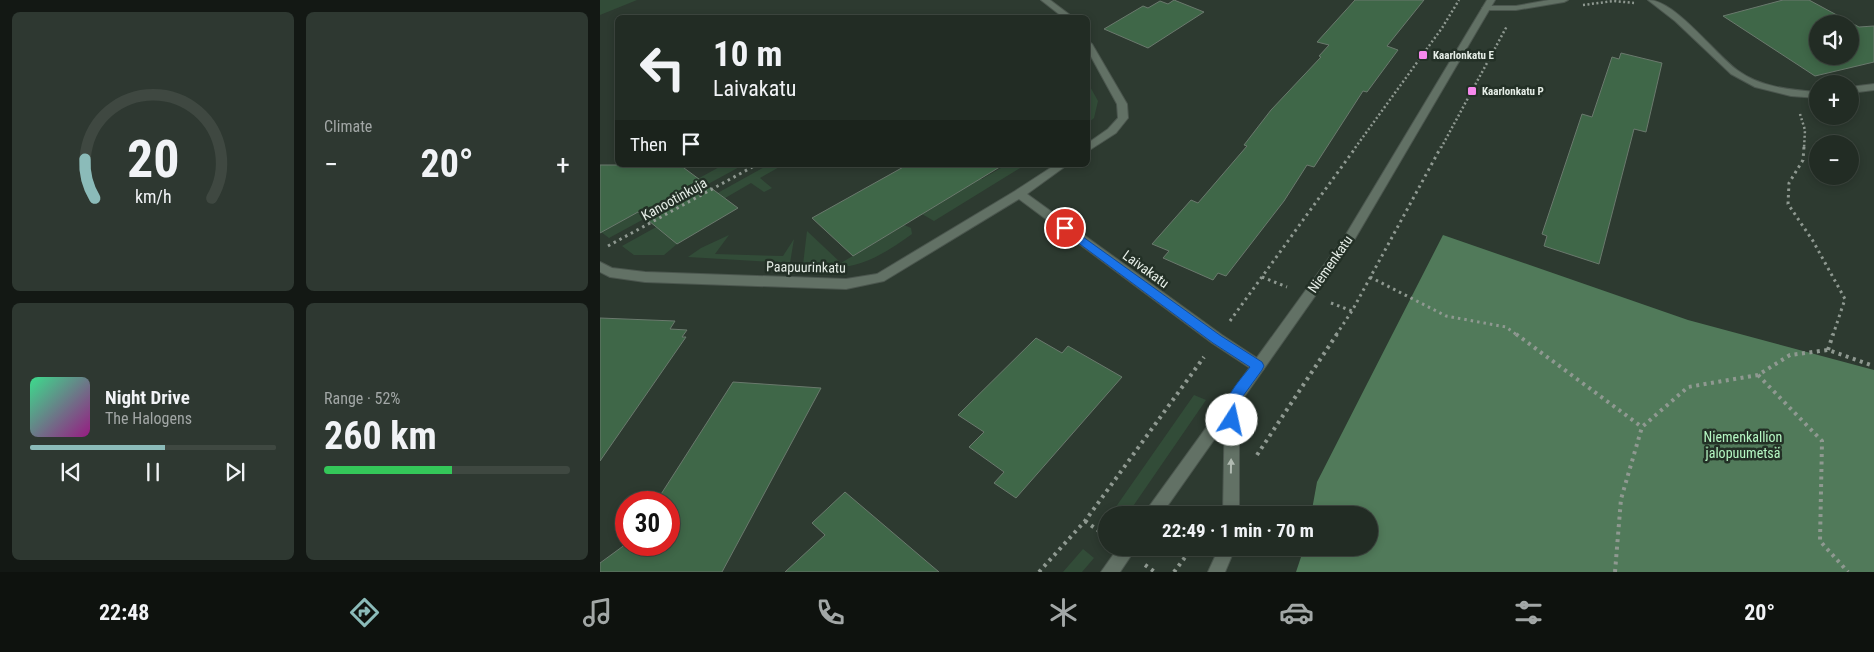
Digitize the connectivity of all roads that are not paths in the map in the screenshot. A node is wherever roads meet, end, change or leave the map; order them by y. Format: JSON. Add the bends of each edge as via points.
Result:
{"nodes":[{"id":1,"x":1045,"y":0,"type":"edge"},
{"id":2,"x":1564,"y":0,"type":"edge"},
{"id":3,"x":1652,"y":0,"type":"edge"},
{"id":4,"x":1488,"y":4,"type":"edge"},
{"id":5,"x":1066,"y":15,"type":"edge"},
{"id":6,"x":1090,"y":48,"type":"edge"},
{"id":7,"x":1874,"y":87,"type":"edge"},
{"id":8,"x":1859,"y":89,"type":"edge"},
{"id":9,"x":1809,"y":94,"type":"edge"},
{"id":10,"x":1090,"y":147,"type":"edge"},
{"id":11,"x":1059,"y":167,"type":"edge"},
{"id":12,"x":1019,"y":194,"type":"junction"},
{"id":13,"x":600,"y":267,"type":"edge"},
{"id":14,"x":1258,"y":366,"type":"junction"},
{"id":15,"x":1232,"y":402,"type":"junction"},
{"id":16,"x":1157,"y":506,"type":"edge"},
{"id":17,"x":1231,"y":506,"type":"edge"},
{"id":18,"x":1122,"y":556,"type":"edge"},
{"id":19,"x":1223,"y":556,"type":"edge"},
{"id":20,"x":1109,"y":572,"type":"edge"},
{"id":21,"x":1216,"y":572,"type":"edge"}],
"edges":[{"from":1,"to":5,"type":"street"},
{"from":2,"to":4,"type":"street","via":[[1516,8]]},
{"from":3,"to":9,"type":"street","via":[[1678,19],[1734,72],[1758,85]]},
{"from":4,"to":14,"type":"street","name":"Niemenkatu","via":[[1349,239]]},
{"from":6,"to":10,"type":"street","via":[[1122,104],[1123,118],[1112,131]]},
{"from":7,"to":8,"type":"street"},
{"from":11,"to":12,"type":"street","name":"Paapuurinkatu"},
{"from":12,"to":13,"type":"street","name":"Paapuurinkatu","via":[[880,278],[846,284],[645,276],[610,272]]},
{"from":12,"to":14,"type":"street","name":"Laivakatu"},
{"from":14,"to":15,"type":"street","name":"Niemenkatu"},
{"from":15,"to":16,"type":"street","name":"Niemenkatu"},
{"from":17,"to":15,"type":"street","one_way":true},
{"from":18,"to":20,"type":"street"},
{"from":19,"to":21,"type":"street"}]}
